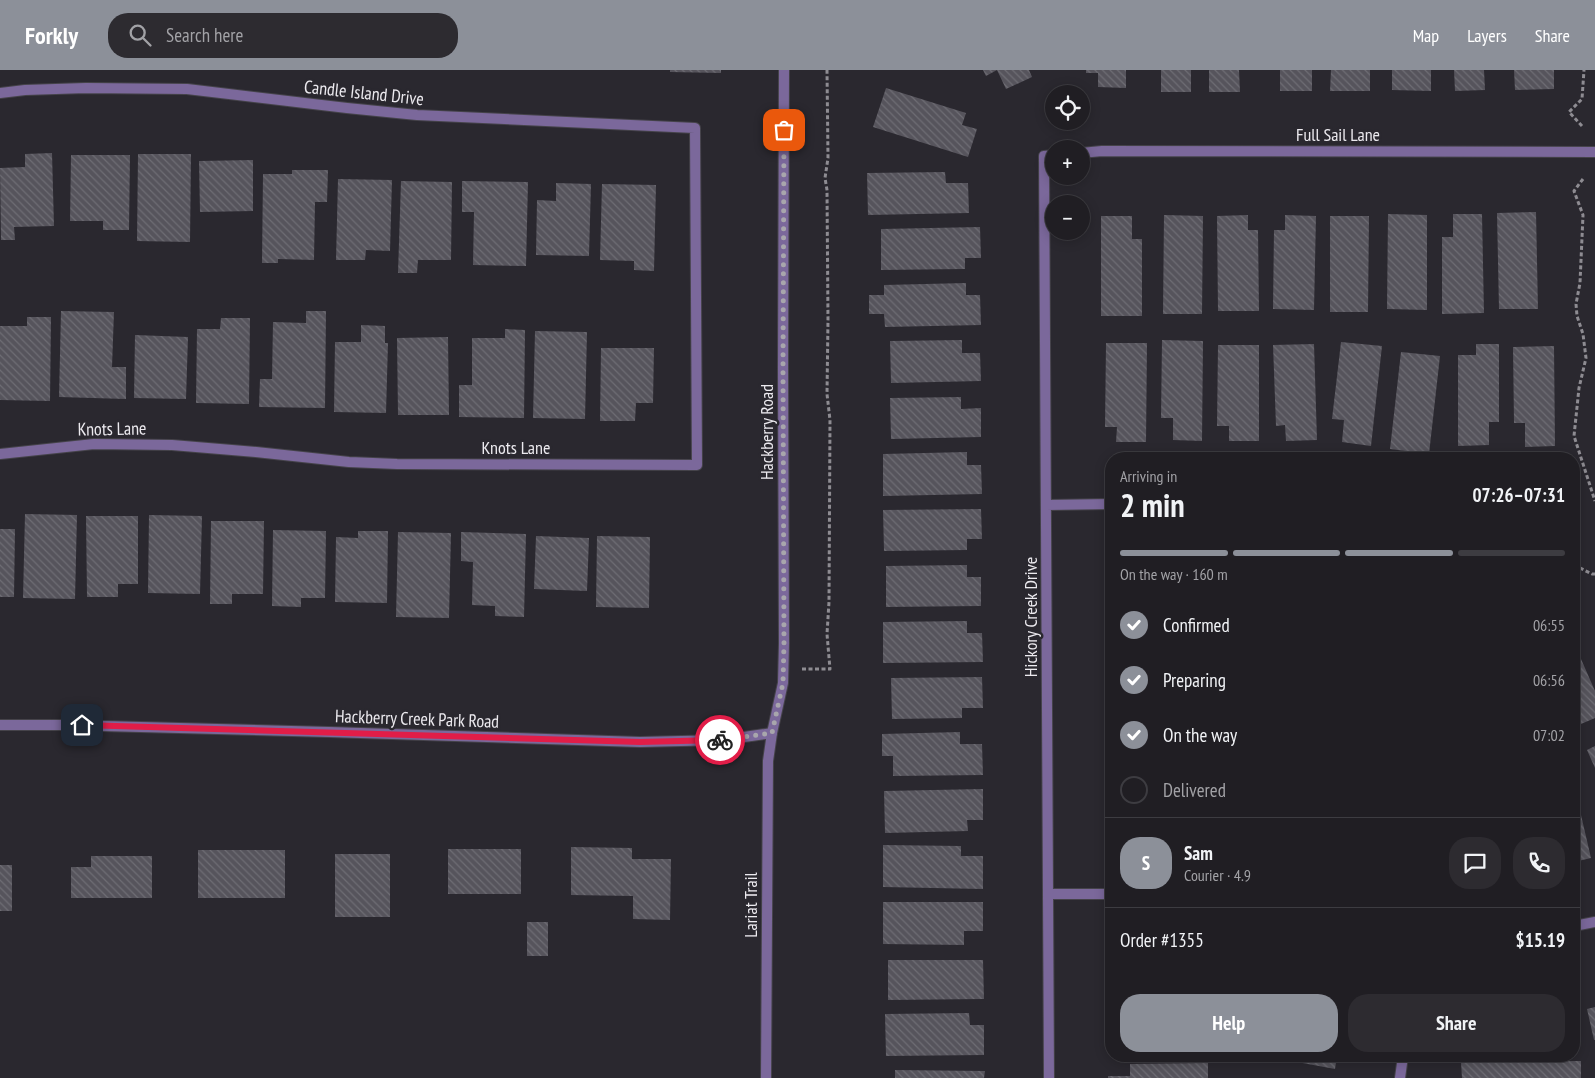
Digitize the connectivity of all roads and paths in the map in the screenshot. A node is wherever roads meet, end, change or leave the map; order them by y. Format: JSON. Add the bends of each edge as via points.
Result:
{"nodes":[{"id":1,"x":784,"y":70,"type":"edge"},
{"id":2,"x":827,"y":70,"type":"edge"},
{"id":3,"x":1584,"y":70,"type":"edge"},
{"id":4,"x":0,"y":93,"type":"edge"},
{"id":5,"x":1582,"y":126,"type":"dead end"},
{"id":6,"x":695,"y":128,"type":"joint"},
{"id":7,"x":1090,"y":152,"type":"edge"},
{"id":8,"x":1595,"y":152,"type":"edge"},
{"id":9,"x":1583,"y":179,"type":"dead end"},
{"id":10,"x":1049,"y":185,"type":"edge"},
{"id":11,"x":1579,"y":452,"type":"edge"},
{"id":12,"x":0,"y":454,"type":"edge"},
{"id":13,"x":1580,"y":455,"type":"edge"},
{"id":14,"x":1595,"y":501,"type":"edge"},
{"id":15,"x":1105,"y":504,"type":"edge"},
{"id":16,"x":1046,"y":505,"type":"junction"},
{"id":17,"x":1580,"y":568,"type":"edge"},
{"id":18,"x":1595,"y":574,"type":"edge"},
{"id":19,"x":784,"y":669,"type":"junction"},
{"id":20,"x":0,"y":725,"type":"edge"},
{"id":21,"x":772,"y":733,"type":"junction"},
{"id":22,"x":1048,"y":894,"type":"junction"},
{"id":23,"x":1105,"y":894,"type":"edge"},
{"id":24,"x":1595,"y":922,"type":"edge"},
{"id":25,"x":1580,"y":925,"type":"edge"},
{"id":26,"x":1402,"y":1062,"type":"edge"},
{"id":27,"x":766,"y":1078,"type":"edge"},
{"id":28,"x":1049,"y":1078,"type":"edge"},
{"id":29,"x":1400,"y":1078,"type":"edge"}],
"edges":[{"from":1,"to":19,"type":"street","name":"Hackberry Road"},
{"from":2,"to":19,"type":"path","via":[[828,158],[825,178],[830,430],[827,634],[830,669]]},
{"from":3,"to":5,"type":"path","via":[[1582,99],[1569,112]]},
{"from":4,"to":6,"type":"street","name":"Candle Island Drive","via":[[86,88],[187,89],[418,115]]},
{"from":6,"to":12,"type":"street","name":"Knots Lane","via":[[697,465],[397,464],[172,445],[94,444]]},
{"from":7,"to":8,"type":"street","name":"Full Sail Lane"},
{"from":9,"to":11,"type":"path","via":[[1574,192],[1583,215],[1576,304],[1586,358],[1574,436]]},
{"from":10,"to":16,"type":"street","name":"Hickory Creek Drive"},
{"from":13,"to":14,"type":"path"},
{"from":15,"to":16,"type":"street"},
{"from":16,"to":22,"type":"street","name":"Hickory Creek Drive"},
{"from":17,"to":18,"type":"path"},
{"from":19,"to":21,"type":"street","name":"Hackberry Road"},
{"from":20,"to":21,"type":"street","name":"Hackberry Creek Park Road","via":[[640,742],[723,740]]},
{"from":21,"to":27,"type":"street","name":"Lariat Trail","via":[[768,761]]},
{"from":22,"to":23,"type":"street"},
{"from":22,"to":28,"type":"street","name":"Hickory Creek Drive"},
{"from":24,"to":25,"type":"street"},
{"from":26,"to":29,"type":"street"}]}
